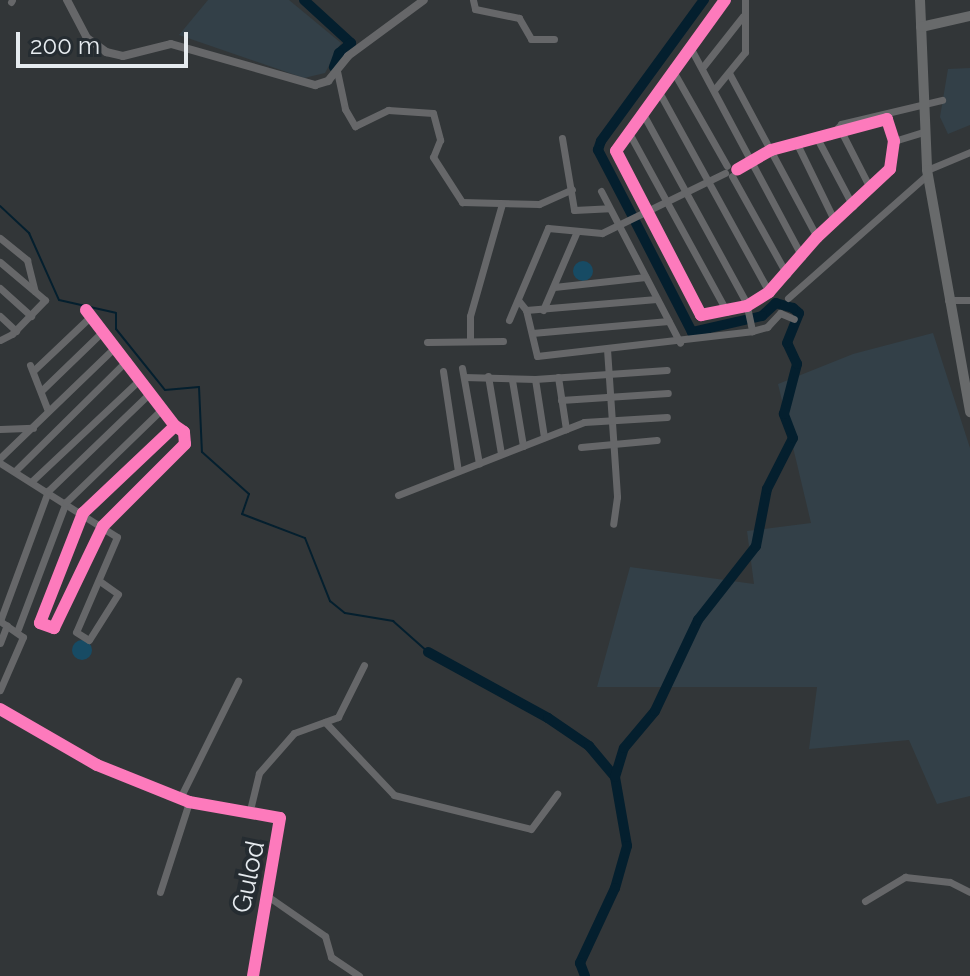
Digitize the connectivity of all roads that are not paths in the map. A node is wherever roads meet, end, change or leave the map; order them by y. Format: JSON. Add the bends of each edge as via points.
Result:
{"nodes":[{"id":1,"x":67,"y":0,"type":"edge"},
{"id":2,"x":424,"y":0,"type":"edge"},
{"id":3,"x":473,"y":0,"type":"edge"},
{"id":4,"x":725,"y":0,"type":"edge"},
{"id":5,"x":745,"y":0,"type":"edge"},
{"id":6,"x":920,"y":0,"type":"edge"},
{"id":7,"x":743,"y":16,"type":"junction"},
{"id":8,"x":970,"y":16,"type":"edge"},
{"id":9,"x":921,"y":27,"type":"junction"},
{"id":10,"x":554,"y":39,"type":"dead end"},
{"id":11,"x":690,"y":47,"type":"junction"},
{"id":12,"x":702,"y":68,"type":"junction"},
{"id":13,"x":337,"y":71,"type":"junction"},
{"id":14,"x":673,"y":71,"type":"junction"},
{"id":15,"x":729,"y":73,"type":"junction"},
{"id":16,"x":714,"y":90,"type":"junction"},
{"id":17,"x":659,"y":92,"type":"junction"},
{"id":18,"x":942,"y":100,"type":"dead end"},
{"id":19,"x":922,"y":103,"type":"junction"},
{"id":20,"x":643,"y":114,"type":"junction"},
{"id":21,"x":924,"y":132,"type":"junction"},
{"id":22,"x":629,"y":133,"type":"junction"},
{"id":23,"x":842,"y":133,"type":"junction"},
{"id":24,"x":830,"y":136,"type":"junction"},
{"id":25,"x":562,"y":138,"type":"dead end"},
{"id":26,"x":818,"y":140,"type":"junction"},
{"id":27,"x":894,"y":141,"type":"junction"},
{"id":28,"x":798,"y":146,"type":"junction"},
{"id":29,"x":771,"y":150,"type":"junction"},
{"id":30,"x":970,"y":152,"type":"edge"},
{"id":31,"x":750,"y":161,"type":"junction"},
{"id":32,"x":730,"y":171,"type":"junction"},
{"id":33,"x":928,"y":172,"type":"junction"},
{"id":34,"x":710,"y":182,"type":"junction"},
{"id":35,"x":870,"y":188,"type":"junction"},
{"id":36,"x":572,"y":189,"type":"junction"},
{"id":37,"x":601,"y":191,"type":"dead end"},
{"id":38,"x":690,"y":192,"type":"junction"},
{"id":39,"x":669,"y":202,"type":"junction"},
{"id":40,"x":502,"y":204,"type":"junction"},
{"id":41,"x":853,"y":206,"type":"junction"},
{"id":42,"x":609,"y":208,"type":"junction"},
{"id":43,"x":648,"y":214,"type":"junction"},
{"id":44,"x":835,"y":222,"type":"junction"},
{"id":45,"x":619,"y":227,"type":"junction"},
{"id":46,"x":577,"y":231,"type":"junction"},
{"id":47,"x":817,"y":237,"type":"junction"},
{"id":48,"x":0,"y":238,"type":"edge"},
{"id":49,"x":802,"y":257,"type":"junction"},
{"id":50,"x":0,"y":262,"type":"edge"},
{"id":51,"x":787,"y":275,"type":"junction"},
{"id":52,"x":645,"y":277,"type":"junction"},
{"id":53,"x":554,"y":287,"type":"junction"},
{"id":54,"x":0,"y":288,"type":"edge"},
{"id":55,"x":769,"y":292,"type":"junction"},
{"id":56,"x":36,"y":293,"type":"junction"},
{"id":57,"x":788,"y":298,"type":"dead end"},
{"id":58,"x":657,"y":299,"type":"junction"},
{"id":59,"x":518,"y":300,"type":"junction"},
{"id":60,"x":948,"y":300,"type":"junction"},
{"id":61,"x":970,"y":300,"type":"edge"},
{"id":62,"x":747,"y":306,"type":"junction"},
{"id":63,"x":526,"y":310,"type":"junction"},
{"id":64,"x":543,"y":310,"type":"junction"},
{"id":65,"x":727,"y":312,"type":"junction"},
{"id":66,"x":0,"y":316,"type":"edge"},
{"id":67,"x":31,"y":316,"type":"junction"},
{"id":68,"x":794,"y":319,"type":"dead end"},
{"id":69,"x":509,"y":320,"type":"dead end"},
{"id":70,"x":668,"y":321,"type":"junction"},
{"id":71,"x":750,"y":323,"type":"junction"},
{"id":72,"x":16,"y":331,"type":"junction"},
{"id":73,"x":103,"y":331,"type":"junction"},
{"id":74,"x":532,"y":333,"type":"junction"},
{"id":75,"x":0,"y":340,"type":"edge"},
{"id":76,"x":470,"y":341,"type":"junction"},
{"id":77,"x":503,"y":341,"type":"dead end"},
{"id":78,"x":427,"y":342,"type":"dead end"},
{"id":79,"x":680,"y":343,"type":"junction"},
{"id":80,"x":116,"y":346,"type":"junction"},
{"id":81,"x":607,"y":349,"type":"junction"},
{"id":82,"x":127,"y":360,"type":"junction"},
{"id":83,"x":964,"y":366,"type":"edge"},
{"id":84,"x":462,"y":368,"type":"dead end"},
{"id":85,"x":667,"y":370,"type":"dead end"},
{"id":86,"x":443,"y":371,"type":"dead end"},
{"id":87,"x":608,"y":374,"type":"junction"},
{"id":88,"x":488,"y":376,"type":"junction"},
{"id":89,"x":464,"y":377,"type":"junction"},
{"id":90,"x":558,"y":377,"type":"junction"},
{"id":91,"x":535,"y":379,"type":"junction"},
{"id":92,"x":139,"y":380,"type":"junction"},
{"id":93,"x":512,"y":380,"type":"junction"},
{"id":94,"x":41,"y":391,"type":"junction"},
{"id":95,"x":150,"y":393,"type":"junction"},
{"id":96,"x":668,"y":393,"type":"dead end"},
{"id":97,"x":610,"y":397,"type":"junction"},
{"id":98,"x":561,"y":400,"type":"junction"},
{"id":99,"x":162,"y":409,"type":"junction"},
{"id":100,"x":48,"y":411,"type":"junction"},
{"id":101,"x":970,"y":412,"type":"edge"},
{"id":102,"x":667,"y":417,"type":"dead end"},
{"id":103,"x":612,"y":420,"type":"junction"},
{"id":104,"x":175,"y":426,"type":"junction"},
{"id":105,"x":33,"y":428,"type":"junction"},
{"id":106,"x":0,"y":429,"type":"edge"},
{"id":107,"x":566,"y":429,"type":"junction"},
{"id":108,"x":544,"y":437,"type":"junction"},
{"id":109,"x":657,"y":440,"type":"dead end"},
{"id":110,"x":613,"y":443,"type":"junction"},
{"id":111,"x":523,"y":446,"type":"junction"},
{"id":112,"x":581,"y":447,"type":"dead end"},
{"id":113,"x":501,"y":454,"type":"junction"},
{"id":114,"x":0,"y":463,"type":"edge"},
{"id":115,"x":479,"y":463,"type":"junction"},
{"id":116,"x":15,"y":471,"type":"junction"},
{"id":117,"x":458,"y":471,"type":"junction"},
{"id":118,"x":32,"y":481,"type":"junction"},
{"id":119,"x":48,"y":491,"type":"junction"},
{"id":120,"x":398,"y":495,"type":"dead end"},
{"id":121,"x":66,"y":502,"type":"junction"},
{"id":122,"x":83,"y":513,"type":"junction"},
{"id":123,"x":613,"y":524,"type":"dead end"},
{"id":124,"x":103,"y":526,"type":"junction"},
{"id":125,"x":101,"y":582,"type":"junction"},
{"id":126,"x":3,"y":623,"type":"edge"},
{"id":127,"x":18,"y":629,"type":"junction"},
{"id":128,"x":0,"y":643,"type":"edge"},
{"id":129,"x":364,"y":665,"type":"dead end"},
{"id":130,"x":238,"y":681,"type":"dead end"},
{"id":131,"x":0,"y":690,"type":"edge"},
{"id":132,"x":0,"y":709,"type":"edge"},
{"id":133,"x":325,"y":722,"type":"junction"},
{"id":134,"x":557,"y":794,"type":"dead end"},
{"id":135,"x":180,"y":798,"type":"junction"},
{"id":136,"x":189,"y":802,"type":"junction"},
{"id":137,"x":249,"y":814,"type":"junction"},
{"id":138,"x":160,"y":892,"type":"dead end"},
{"id":139,"x":970,"y":892,"type":"edge"},
{"id":140,"x":266,"y":895,"type":"junction"},
{"id":141,"x":865,"y":901,"type":"dead end"},
{"id":142,"x":253,"y":976,"type":"edge"},
{"id":143,"x":359,"y":976,"type":"edge"}],
"edges":[{"from":1,"to":13,"type":"street","via":[[87,38],[106,52],[123,56],[171,44],[308,85],[322,84]]},
{"from":2,"to":13,"type":"street","via":[[348,56]]},
{"from":3,"to":10,"type":"street","via":[[475,9],[519,18],[531,39]]},
{"from":4,"to":11,"type":"street"},
{"from":5,"to":7,"type":"street"},
{"from":6,"to":9,"type":"main road"},
{"from":7,"to":12,"type":"street"},
{"from":7,"to":15,"type":"street","via":[[745,52]]},
{"from":8,"to":9,"type":"main road"},
{"from":9,"to":19,"type":"main road"},
{"from":11,"to":12,"type":"street"},
{"from":11,"to":14,"type":"street"},
{"from":12,"to":16,"type":"street"},
{"from":13,"to":40,"type":"street","via":[[345,109],[355,126],[388,110],[433,113],[440,140],[433,157],[454,195],[462,202]]},
{"from":14,"to":17,"type":"street"},
{"from":14,"to":32,"type":"street"},
{"from":15,"to":16,"type":"street"},
{"from":15,"to":29,"type":"street"},
{"from":16,"to":31,"type":"street"},
{"from":17,"to":20,"type":"street"},
{"from":17,"to":34,"type":"street"},
{"from":18,"to":19,"type":"street"},
{"from":19,"to":21,"type":"main road"},
{"from":19,"to":24,"type":"street","via":[[841,124]]},
{"from":20,"to":22,"type":"street"},
{"from":20,"to":38,"type":"street"},
{"from":21,"to":27,"type":"street"},
{"from":21,"to":33,"type":"main road"},
{"from":22,"to":39,"type":"street"},
{"from":22,"to":43,"type":"street","via":[[616,151]]},
{"from":23,"to":24,"type":"street"},
{"from":23,"to":27,"type":"street","via":[[887,119]]},
{"from":23,"to":35,"type":"street"},
{"from":24,"to":26,"type":"street"},
{"from":25,"to":36,"type":"street"},
{"from":26,"to":28,"type":"street"},
{"from":26,"to":41,"type":"street"},
{"from":27,"to":35,"type":"street","via":[[893,163]]},
{"from":28,"to":29,"type":"street"},
{"from":28,"to":44,"type":"street"},
{"from":29,"to":31,"type":"street"},
{"from":29,"to":47,"type":"street"},
{"from":30,"to":33,"type":"street"},
{"from":31,"to":32,"type":"street"},
{"from":31,"to":49,"type":"street"},
{"from":32,"to":34,"type":"street"},
{"from":32,"to":51,"type":"street"},
{"from":33,"to":57,"type":"street"},
{"from":33,"to":60,"type":"main road"},
{"from":34,"to":38,"type":"street"},
{"from":34,"to":55,"type":"street"},
{"from":35,"to":41,"type":"street"},
{"from":36,"to":40,"type":"street","via":[[539,204]]},
{"from":36,"to":42,"type":"street","via":[[577,213]]},
{"from":37,"to":42,"type":"street"},
{"from":38,"to":39,"type":"street"},
{"from":38,"to":62,"type":"street"},
{"from":39,"to":43,"type":"street"},
{"from":39,"to":65,"type":"street"},
{"from":40,"to":76,"type":"street","via":[[470,316]]},
{"from":41,"to":44,"type":"street"},
{"from":42,"to":45,"type":"street"},
{"from":43,"to":45,"type":"street"},
{"from":43,"to":65,"type":"street","via":[[701,315]]},
{"from":44,"to":47,"type":"street"},
{"from":45,"to":46,"type":"street","via":[[602,233]]},
{"from":45,"to":52,"type":"street"},
{"from":46,"to":53,"type":"street"},
{"from":46,"to":59,"type":"street","via":[[548,228]]},
{"from":47,"to":49,"type":"street"},
{"from":48,"to":56,"type":"street","via":[[27,261]]},
{"from":49,"to":51,"type":"street"},
{"from":50,"to":56,"type":"street"},
{"from":51,"to":55,"type":"street"},
{"from":52,"to":53,"type":"street"},
{"from":52,"to":58,"type":"street"},
{"from":53,"to":64,"type":"street"},
{"from":54,"to":67,"type":"street"},
{"from":55,"to":62,"type":"street"},
{"from":56,"to":67,"type":"street","via":[[45,300]]},
{"from":58,"to":64,"type":"street"},
{"from":58,"to":70,"type":"street"},
{"from":59,"to":63,"type":"street"},
{"from":59,"to":69,"type":"street"},
{"from":60,"to":61,"type":"street"},
{"from":60,"to":83,"type":"main road"},
{"from":62,"to":65,"type":"street"},
{"from":62,"to":71,"type":"street"},
{"from":63,"to":64,"type":"street"},
{"from":63,"to":74,"type":"street"},
{"from":66,"to":72,"type":"street"},
{"from":67,"to":72,"type":"street"},
{"from":68,"to":71,"type":"street","via":[[780,313],[767,327]]},
{"from":70,"to":74,"type":"street"},
{"from":70,"to":79,"type":"street"},
{"from":71,"to":79,"type":"street"},
{"from":72,"to":75,"type":"street"},
{"from":73,"to":80,"type":"street"},
{"from":73,"to":94,"type":"street"},
{"from":73,"to":94,"type":"street","via":[[88,314],[32,368]]},
{"from":74,"to":81,"type":"street","via":[[537,356]]},
{"from":76,"to":77,"type":"street"},
{"from":76,"to":78,"type":"street"},
{"from":79,"to":81,"type":"street"},
{"from":80,"to":82,"type":"street"},
{"from":80,"to":100,"type":"street"},
{"from":81,"to":87,"type":"street"},
{"from":82,"to":92,"type":"street"},
{"from":82,"to":116,"type":"street"},
{"from":83,"to":101,"type":"main road"},
{"from":84,"to":89,"type":"street"},
{"from":85,"to":87,"type":"street"},
{"from":86,"to":117,"type":"street"},
{"from":87,"to":90,"type":"street"},
{"from":87,"to":97,"type":"street"},
{"from":88,"to":89,"type":"street"},
{"from":88,"to":93,"type":"street"},
{"from":88,"to":113,"type":"street"},
{"from":89,"to":115,"type":"street"},
{"from":90,"to":91,"type":"street"},
{"from":90,"to":98,"type":"street"},
{"from":91,"to":93,"type":"street"},
{"from":91,"to":108,"type":"street"},
{"from":92,"to":95,"type":"street"},
{"from":92,"to":118,"type":"street"},
{"from":93,"to":111,"type":"street"},
{"from":94,"to":100,"type":"street"},
{"from":95,"to":99,"type":"street"},
{"from":95,"to":119,"type":"street"},
{"from":96,"to":97,"type":"street"},
{"from":97,"to":98,"type":"street"},
{"from":97,"to":103,"type":"street"},
{"from":98,"to":107,"type":"street"},
{"from":99,"to":104,"type":"street"},
{"from":99,"to":121,"type":"street"},
{"from":100,"to":105,"type":"street"},
{"from":102,"to":103,"type":"street"},
{"from":103,"to":107,"type":"street"},
{"from":103,"to":110,"type":"street"},
{"from":104,"to":122,"type":"street"},
{"from":104,"to":124,"type":"street","via":[[184,432],[185,444]]},
{"from":105,"to":106,"type":"street"},
{"from":105,"to":114,"type":"street"},
{"from":107,"to":108,"type":"street"},
{"from":108,"to":111,"type":"street"},
{"from":109,"to":110,"type":"street"},
{"from":110,"to":112,"type":"street"},
{"from":110,"to":123,"type":"street"},
{"from":111,"to":113,"type":"street"},
{"from":113,"to":115,"type":"street"},
{"from":114,"to":116,"type":"street"},
{"from":115,"to":117,"type":"street"},
{"from":116,"to":118,"type":"street"},
{"from":117,"to":120,"type":"street"},
{"from":118,"to":119,"type":"street"},
{"from":119,"to":121,"type":"street"},
{"from":119,"to":126,"type":"street"},
{"from":121,"to":122,"type":"street"},
{"from":121,"to":127,"type":"street"},
{"from":122,"to":124,"type":"street"},
{"from":122,"to":124,"type":"street","via":[[38,619],[47,627],[54,628],[73,594]]},
{"from":124,"to":125,"type":"street","via":[[117,539]]},
{"from":125,"to":125,"type":"street","via":[[76,632],[89,640],[118,594]]},
{"from":126,"to":127,"type":"street"},
{"from":126,"to":128,"type":"street"},
{"from":127,"to":131,"type":"street","via":[[23,637]]},
{"from":129,"to":133,"type":"street","via":[[338,717]]},
{"from":130,"to":135,"type":"street"},
{"from":132,"to":135,"type":"street","via":[[97,765]]},
{"from":133,"to":134,"type":"street","via":[[394,795],[531,829]]},
{"from":133,"to":137,"type":"street","via":[[294,733],[259,773]]},
{"from":135,"to":136,"type":"street"},
{"from":136,"to":137,"type":"street"},
{"from":136,"to":138,"type":"street"},
{"from":137,"to":140,"type":"street","name":"Gulod","via":[[272,815],[282,823]]},
{"from":139,"to":141,"type":"street","via":[[950,882],[905,877]]},
{"from":140,"to":142,"type":"street","name":"Gulod"},
{"from":140,"to":143,"type":"street","via":[[325,936],[331,957]]}]}
